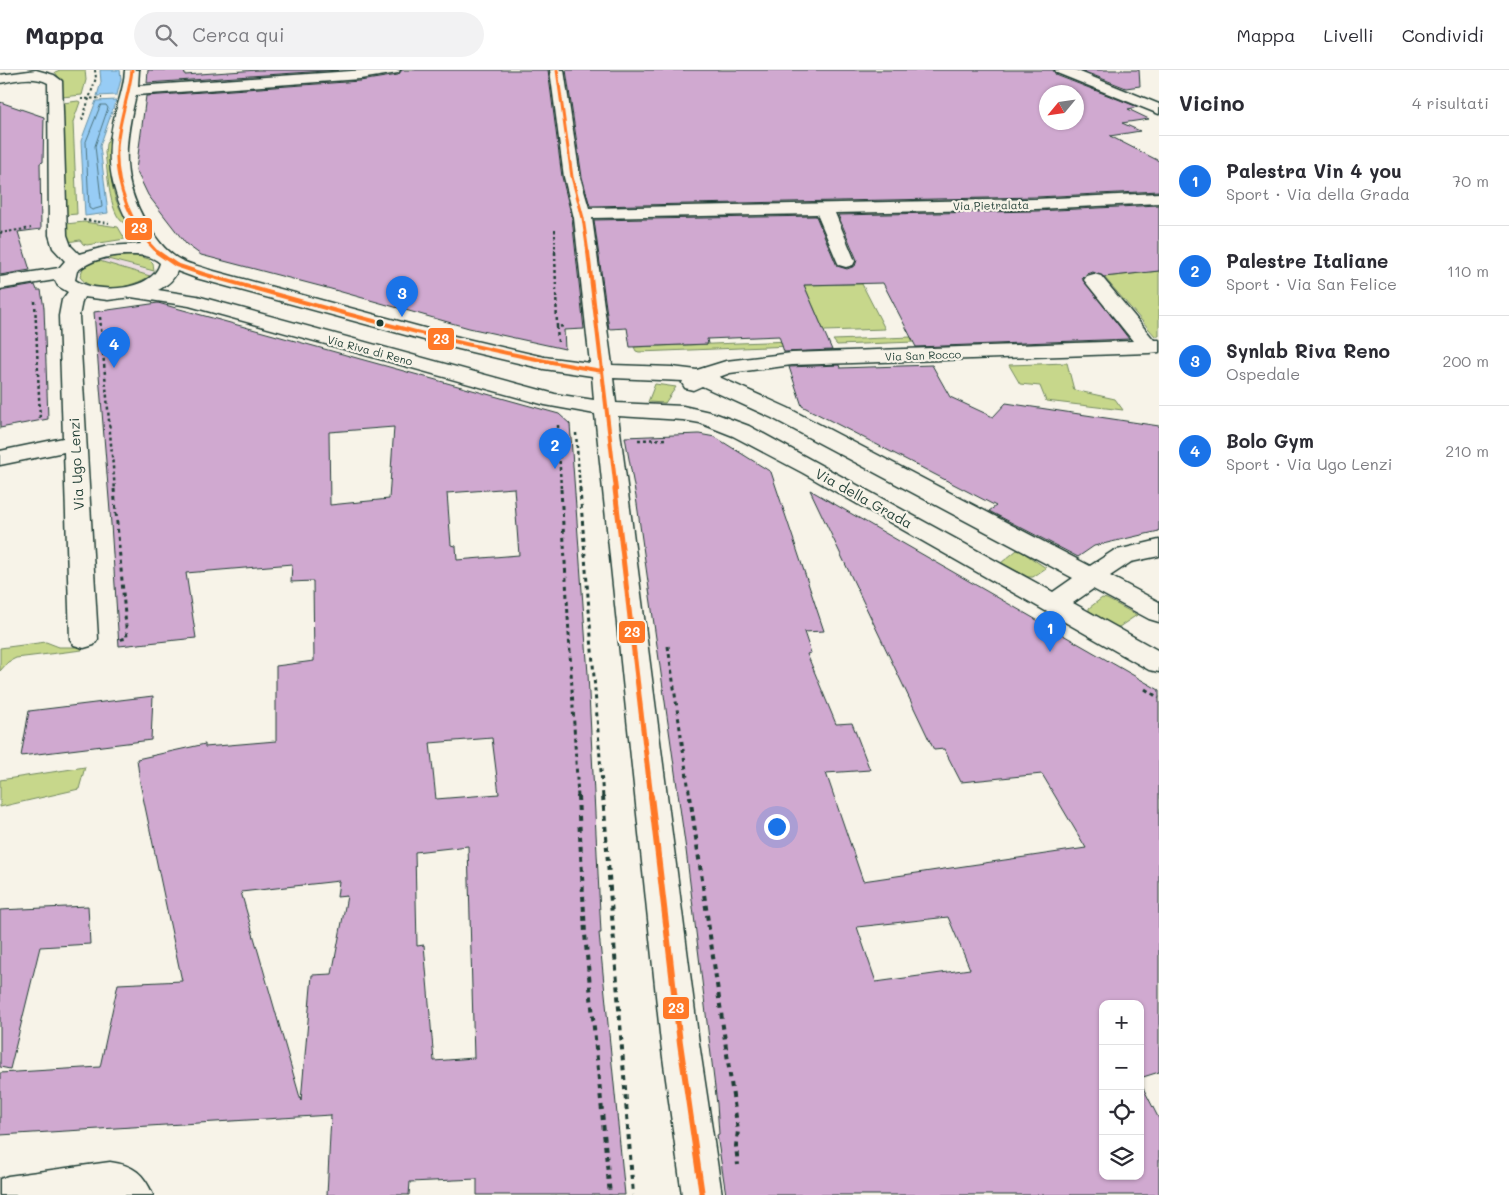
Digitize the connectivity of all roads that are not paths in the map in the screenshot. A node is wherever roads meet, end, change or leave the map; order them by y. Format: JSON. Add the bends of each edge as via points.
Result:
{"nodes":[{"id":1,"x":132,"y":70,"type":"edge"},
{"id":2,"x":393,"y":70,"type":"edge"},
{"id":3,"x":557,"y":70,"type":"edge"},
{"id":4,"x":1062,"y":70,"type":"edge"},
{"id":5,"x":0,"y":79,"type":"edge"},
{"id":6,"x":129,"y":91,"type":"junction"},
{"id":7,"x":1159,"y":109,"type":"edge"},
{"id":8,"x":1159,"y":198,"type":"edge"},
{"id":9,"x":824,"y":209,"type":"junction"},
{"id":10,"x":581,"y":213,"type":"junction"},
{"id":11,"x":163,"y":257,"type":"junction"},
{"id":12,"x":846,"y":261,"type":"dead end"},
{"id":13,"x":71,"y":268,"type":"junction"},
{"id":14,"x":1094,"y":280,"type":"dead end"},
{"id":15,"x":0,"y":283,"type":"edge"},
{"id":16,"x":79,"y":291,"type":"junction"},
{"id":17,"x":133,"y":292,"type":"junction"},
{"id":18,"x":1154,"y":346,"type":"edge"},
{"id":19,"x":602,"y":372,"type":"junction"},
{"id":20,"x":764,"y":375,"type":"junction"},
{"id":21,"x":699,"y":377,"type":"junction"},
{"id":22,"x":606,"y":409,"type":"junction"},
{"id":23,"x":668,"y":412,"type":"junction"},
{"id":24,"x":780,"y":413,"type":"junction"},
{"id":25,"x":75,"y":443,"type":"junction"},
{"id":26,"x":0,"y":458,"type":"edge"},
{"id":27,"x":1159,"y":548,"type":"edge"},
{"id":28,"x":1092,"y":578,"type":"junction"},
{"id":29,"x":1054,"y":604,"type":"junction"},
{"id":30,"x":1159,"y":613,"type":"edge"},
{"id":31,"x":84,"y":639,"type":"dead end"},
{"id":32,"x":1159,"y":663,"type":"edge"},
{"id":33,"x":131,"y":1191,"type":"edge"},
{"id":34,"x":8,"y":1195,"type":"edge"},
{"id":35,"x":702,"y":1195,"type":"edge"}],
"edges":[{"from":1,"to":6,"type":"street"},
{"from":2,"to":6,"type":"street"},
{"from":3,"to":10,"type":"street","via":[[572,177]]},
{"from":4,"to":7,"type":"street"},
{"from":5,"to":13,"type":"street","via":[[46,76],[54,79],[56,84],[58,236]]},
{"from":6,"to":11,"type":"street","via":[[117,148],[119,172],[127,205]]},
{"from":8,"to":9,"type":"street","name":"Via Pietralata"},
{"from":9,"to":10,"type":"street","name":"Via Pietralata"},
{"from":9,"to":12,"type":"street"},
{"from":10,"to":19,"type":"street"},
{"from":11,"to":13,"type":"street","via":[[139,249],[118,249],[97,253]]},
{"from":11,"to":17,"type":"street","via":[[169,272],[161,280]]},
{"from":11,"to":19,"type":"street","via":[[210,276],[470,346]]},
{"from":13,"to":15,"type":"street"},
{"from":13,"to":16,"type":"street","via":[[66,282]]},
{"from":14,"to":18,"type":"street","name":"Via San Rocco"},
{"from":16,"to":17,"type":"street","via":[[104,295]]},
{"from":16,"to":25,"type":"street","name":"Via Ugo Lenzi","via":[[72,300],[69,316]]},
{"from":17,"to":22,"type":"street","name":"Via Riva di Reno","via":[[190,300],[548,399]]},
{"from":18,"to":20,"type":"street","name":"Via San Rocco","via":[[802,358]]},
{"from":19,"to":21,"type":"street","via":[[672,373]]},
{"from":19,"to":22,"type":"street"},
{"from":20,"to":21,"type":"street","name":"Via San Rocco","via":[[719,369]]},
{"from":20,"to":24,"type":"street"},
{"from":21,"to":23,"type":"street"},
{"from":21,"to":24,"type":"street"},
{"from":22,"to":23,"type":"street","name":"Via della Grada"},
{"from":22,"to":35,"type":"street","via":[[680,1043]]},
{"from":23,"to":29,"type":"street","name":"Via della Grada","via":[[723,423],[760,440]]},
{"from":24,"to":28,"type":"street"},
{"from":25,"to":26,"type":"street"},
{"from":25,"to":31,"type":"street","name":"Via Ugo Lenzi"},
{"from":27,"to":28,"type":"street","via":[[1122,556]]},
{"from":28,"to":29,"type":"street"},
{"from":28,"to":30,"type":"street"},
{"from":29,"to":32,"type":"street","name":"Via della Grada"},
{"from":33,"to":34,"type":"street","via":[[120,1181],[110,1181]]}]}
